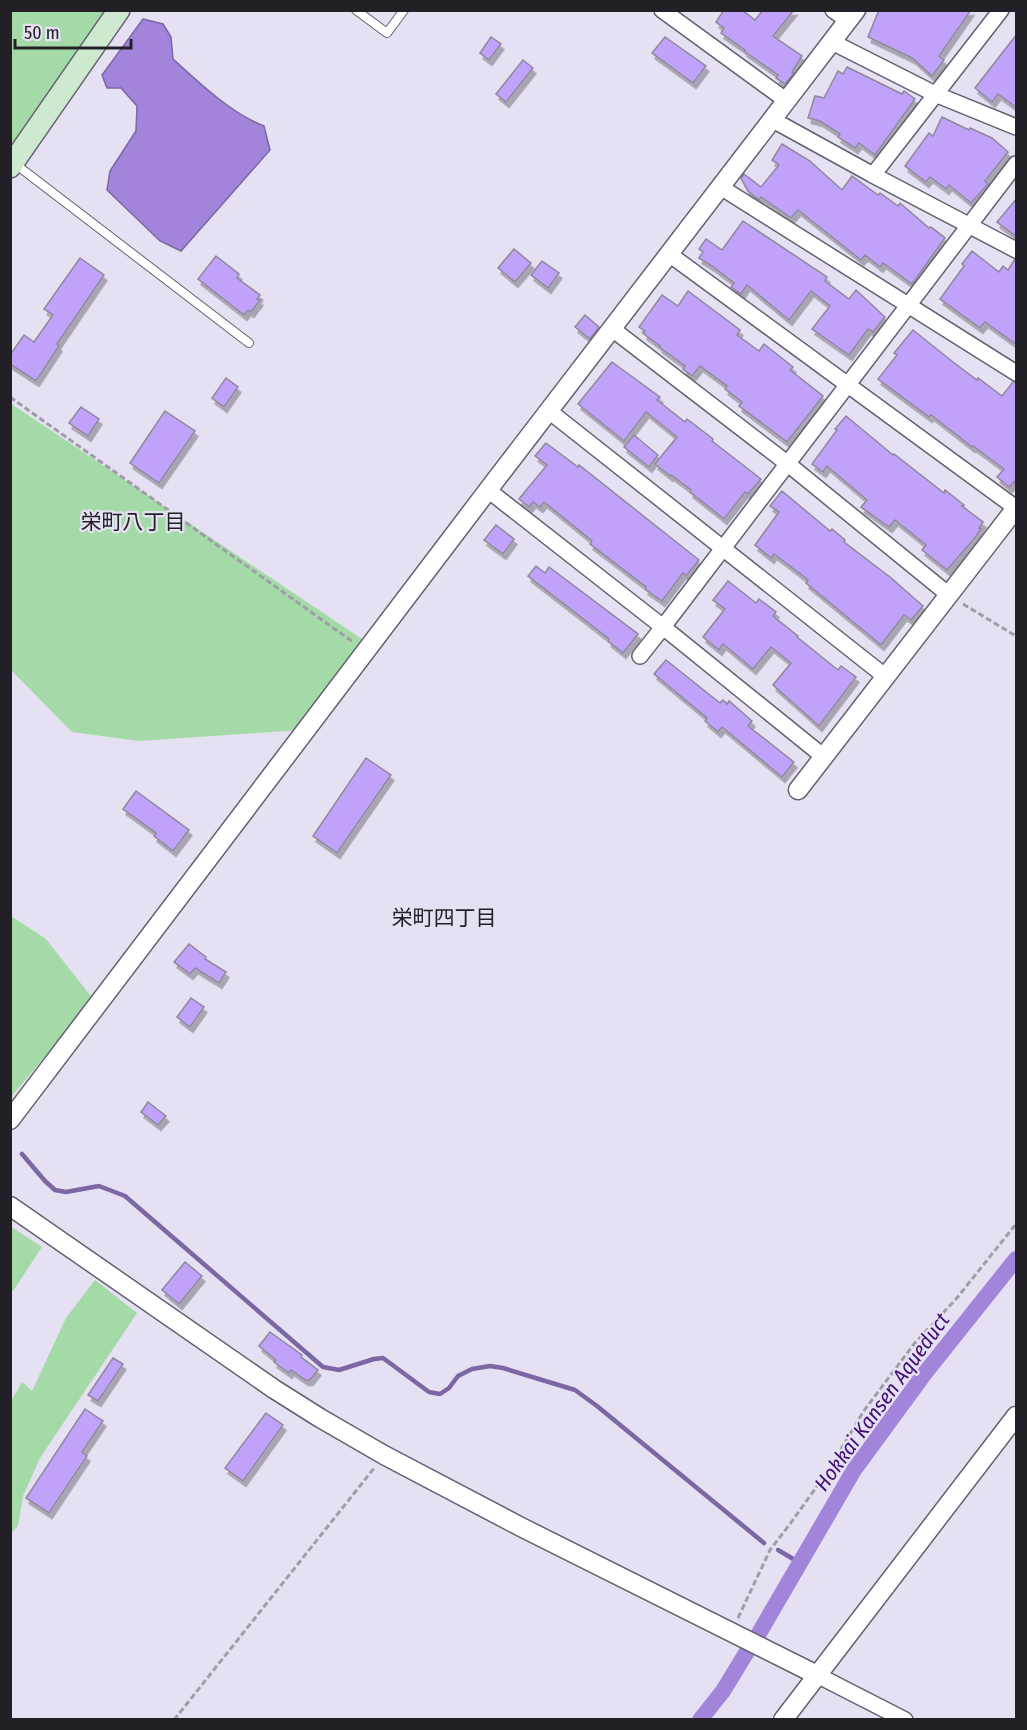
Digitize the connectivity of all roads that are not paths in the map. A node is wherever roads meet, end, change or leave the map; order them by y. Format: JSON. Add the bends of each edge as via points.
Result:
{"nodes":[{"id":1,"x":119,"y":10,"type":"edge"},
{"id":2,"x":356,"y":10,"type":"edge"},
{"id":3,"x":404,"y":10,"type":"edge"},
{"id":4,"x":662,"y":10,"type":"edge"},
{"id":5,"x":1001,"y":10,"type":"edge"},
{"id":6,"x":846,"y":14,"type":"edge"},
{"id":7,"x":832,"y":42,"type":"junction"},
{"id":8,"x":936,"y":94,"type":"junction"},
{"id":9,"x":787,"y":101,"type":"junction"},
{"id":10,"x":772,"y":120,"type":"junction"},
{"id":11,"x":1017,"y":127,"type":"edge"},
{"id":12,"x":1017,"y":164,"type":"edge"},
{"id":13,"x":12,"y":165,"type":"edge"},
{"id":14,"x":873,"y":175,"type":"junction"},
{"id":15,"x":722,"y":188,"type":"junction"},
{"id":16,"x":968,"y":226,"type":"junction"},
{"id":17,"x":1017,"y":250,"type":"edge"},
{"id":18,"x":669,"y":254,"type":"junction"},
{"id":19,"x":909,"y":305,"type":"junction"},
{"id":20,"x":611,"y":328,"type":"junction"},
{"id":21,"x":249,"y":343,"type":"dead end"},
{"id":22,"x":1017,"y":374,"type":"edge"},
{"id":23,"x":848,"y":384,"type":"junction"},
{"id":24,"x":549,"y":411,"type":"junction"},
{"id":25,"x":788,"y":464,"type":"junction"},
{"id":26,"x":488,"y":490,"type":"junction"},
{"id":27,"x":1017,"y":508,"type":"edge"},
{"id":28,"x":723,"y":547,"type":"junction"},
{"id":29,"x":949,"y":595,"type":"junction"},
{"id":30,"x":663,"y":627,"type":"junction"},
{"id":31,"x":640,"y":656,"type":"dead end"},
{"id":32,"x":886,"y":676,"type":"junction"},
{"id":33,"x":824,"y":757,"type":"junction"},
{"id":34,"x":798,"y":790,"type":"dead end"},
{"id":35,"x":10,"y":1120,"type":"edge"},
{"id":36,"x":10,"y":1206,"type":"edge"},
{"id":37,"x":1017,"y":1416,"type":"edge"},
{"id":38,"x":817,"y":1675,"type":"junction"},
{"id":39,"x":783,"y":1719,"type":"edge"},
{"id":40,"x":905,"y":1719,"type":"edge"}],
"edges":[{"from":1,"to":13,"type":"main road"},
{"from":2,"to":3,"type":"lane","via":[[387,33]]},
{"from":4,"to":9,"type":"street"},
{"from":5,"to":8,"type":"street"},
{"from":6,"to":7,"type":"street"},
{"from":7,"to":8,"type":"street"},
{"from":7,"to":9,"type":"street"},
{"from":8,"to":11,"type":"street"},
{"from":8,"to":14,"type":"street"},
{"from":9,"to":10,"type":"street"},
{"from":10,"to":14,"type":"street"},
{"from":10,"to":15,"type":"street"},
{"from":12,"to":16,"type":"street"},
{"from":13,"to":21,"type":"lane"},
{"from":14,"to":16,"type":"street"},
{"from":15,"to":18,"type":"street"},
{"from":15,"to":19,"type":"street"},
{"from":16,"to":17,"type":"street"},
{"from":16,"to":19,"type":"street"},
{"from":18,"to":20,"type":"street"},
{"from":18,"to":23,"type":"street"},
{"from":19,"to":22,"type":"street"},
{"from":19,"to":23,"type":"street"},
{"from":20,"to":24,"type":"street"},
{"from":20,"to":25,"type":"street"},
{"from":23,"to":25,"type":"street"},
{"from":23,"to":27,"type":"street"},
{"from":24,"to":26,"type":"street"},
{"from":24,"to":28,"type":"street"},
{"from":25,"to":28,"type":"street"},
{"from":25,"to":29,"type":"street"},
{"from":26,"to":30,"type":"street"},
{"from":26,"to":35,"type":"street"},
{"from":27,"to":29,"type":"street"},
{"from":28,"to":30,"type":"street"},
{"from":28,"to":32,"type":"street"},
{"from":29,"to":32,"type":"street"},
{"from":30,"to":31,"type":"street"},
{"from":30,"to":33,"type":"street"},
{"from":32,"to":33,"type":"street"},
{"from":33,"to":34,"type":"street"},
{"from":36,"to":38,"type":"street","via":[[320,1418],[521,1527]]},
{"from":37,"to":38,"type":"street"},
{"from":38,"to":39,"type":"street"},
{"from":38,"to":40,"type":"street"}]}
